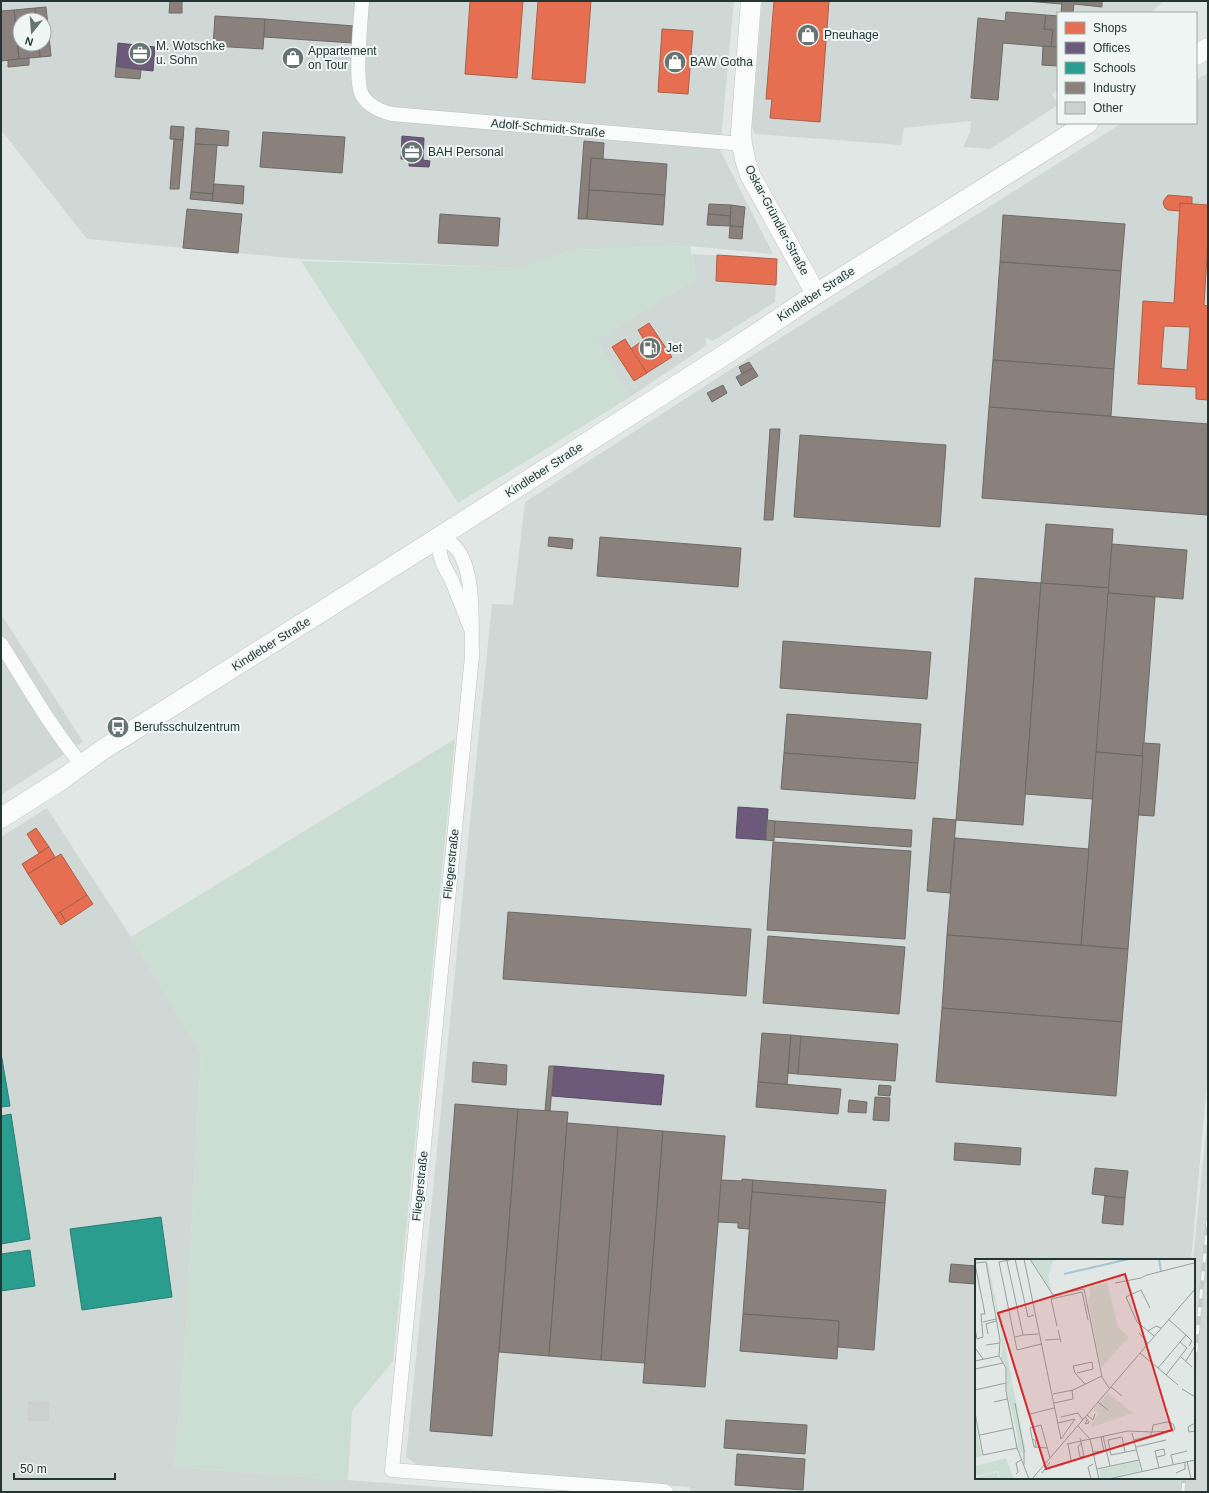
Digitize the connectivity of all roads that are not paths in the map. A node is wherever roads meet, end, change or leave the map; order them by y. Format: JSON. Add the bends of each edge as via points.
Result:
{"nodes":[{"id":1,"x":362,"y":1,"type":"edge"},
{"id":2,"x":751,"y":1,"type":"edge"},
{"id":3,"x":1208,"y":48,"type":"edge"},
{"id":4,"x":1197,"y":54,"type":"edge"},
{"id":5,"x":1086,"y":124,"type":"edge"},
{"id":6,"x":742,"y":144,"type":"junction"},
{"id":7,"x":816,"y":294,"type":"junction"},
{"id":8,"x":439,"y":538,"type":"junction"},
{"id":9,"x":471,"y":629,"type":"junction"},
{"id":10,"x":1,"y":644,"type":"edge"},
{"id":11,"x":82,"y":765,"type":"junction"},
{"id":12,"x":1,"y":818,"type":"edge"},
{"id":13,"x":666,"y":1492,"type":"edge"}],
"edges":[{"from":1,"to":6,"type":"street","name":"Adolf-Schmidt-Straße","via":[[359,83],[361,94],[369,104],[382,111],[392,114]]},
{"from":2,"to":6,"type":"main road","name":"Oskar-Gründler-Straße"},
{"from":3,"to":4,"type":"main road"},
{"from":5,"to":7,"type":"main road","name":"Kindleber Straße"},
{"from":6,"to":7,"type":"main road","name":"Oskar-Gründler-Straße","via":[[750,175]]},
{"from":7,"to":8,"type":"main road","name":"Kindleber Straße"},
{"from":8,"to":9,"type":"street","name":"Fliegerstraße","via":[[443,564]]},
{"from":8,"to":9,"type":"street","name":"Fliegerstraße","via":[[455,547],[466,569],[472,604]]},
{"from":8,"to":11,"type":"main road","name":"Kindleber Straße"},
{"from":9,"to":13,"type":"street","name":"Fliegerstraße","via":[[472,656],[392,1470]]},
{"from":10,"to":11,"type":"street"},
{"from":11,"to":12,"type":"main road","name":"Kindleber Straße"}]}
